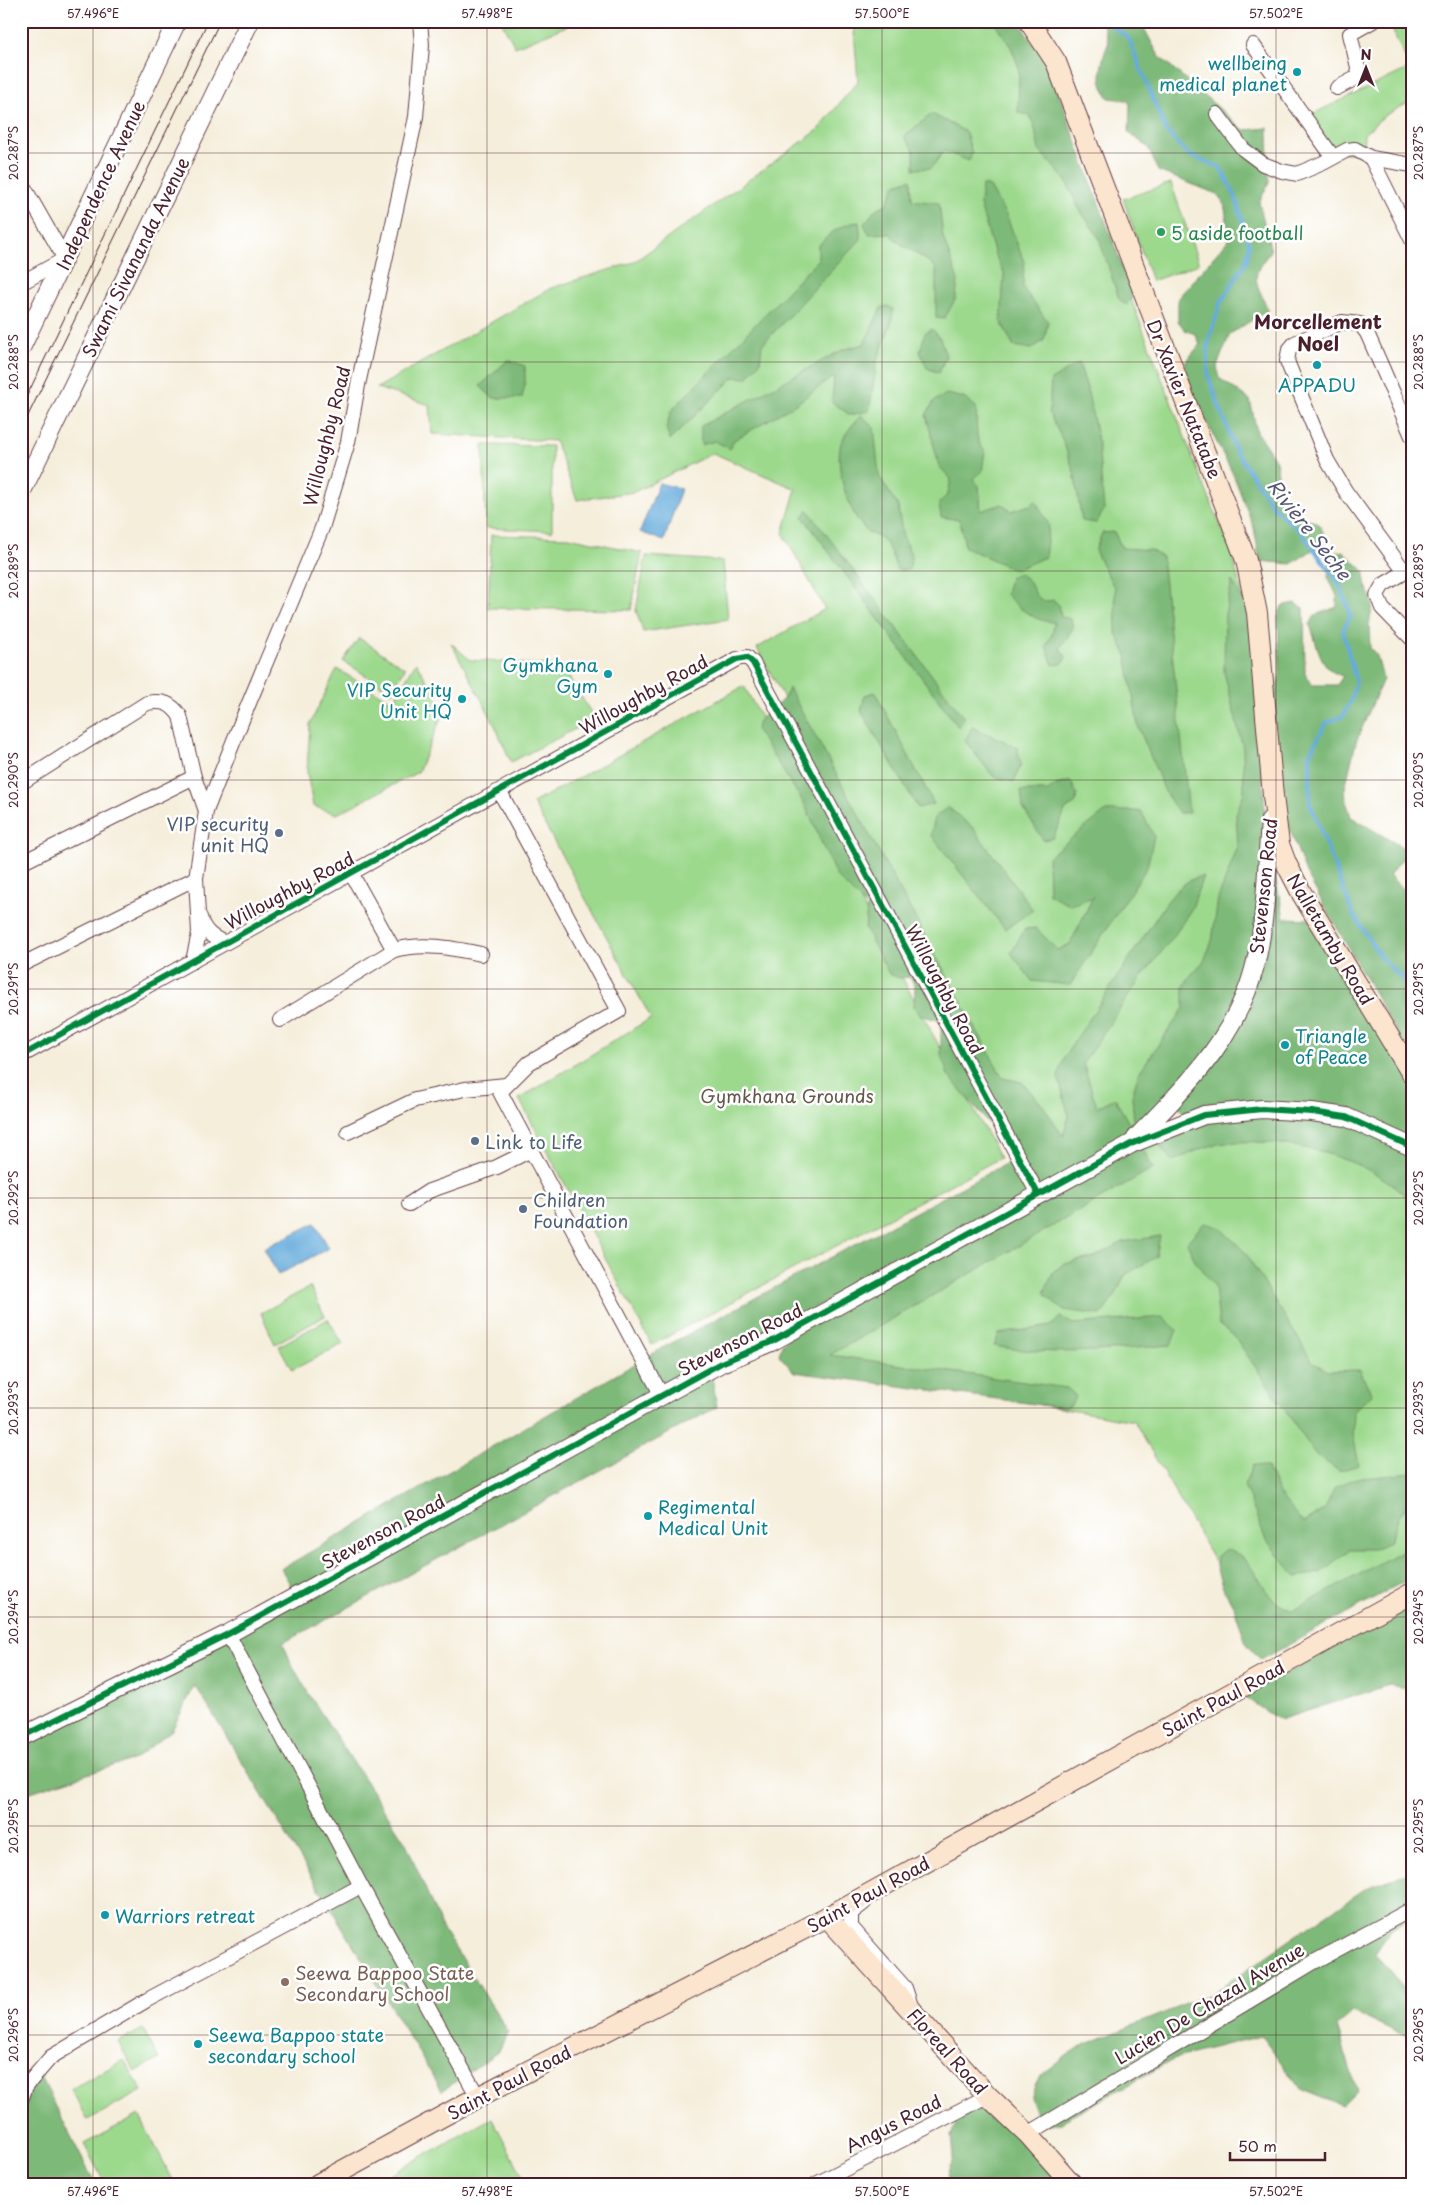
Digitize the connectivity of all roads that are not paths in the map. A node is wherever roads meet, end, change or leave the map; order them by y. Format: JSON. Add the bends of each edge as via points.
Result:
{"nodes":[{"id":1,"x":177,"y":21,"type":"edge"},
{"id":2,"x":250,"y":21,"type":"edge"},
{"id":3,"x":420,"y":21,"type":"edge"},
{"id":4,"x":1029,"y":21,"type":"edge"},
{"id":5,"x":1373,"y":21,"type":"edge"},
{"id":6,"x":1253,"y":45,"type":"dead end"},
{"id":7,"x":1337,"y":88,"type":"dead end"},
{"id":8,"x":1217,"y":114,"type":"dead end"},
{"id":9,"x":1334,"y":157,"type":"junction"},
{"id":10,"x":1371,"y":158,"type":"junction"},
{"id":11,"x":1412,"y":165,"type":"edge"},
{"id":12,"x":21,"y":182,"type":"edge"},
{"id":13,"x":1412,"y":240,"type":"edge"},
{"id":14,"x":65,"y":259,"type":"junction"},
{"id":15,"x":21,"y":283,"type":"edge"},
{"id":16,"x":21,"y":348,"type":"edge"},
{"id":17,"x":1412,"y":436,"type":"edge"},
{"id":18,"x":21,"y":493,"type":"edge"},
{"id":19,"x":1409,"y":570,"type":"edge"},
{"id":20,"x":1412,"y":639,"type":"edge"},
{"id":21,"x":194,"y":777,"type":"junction"},
{"id":22,"x":21,"y":783,"type":"edge"},
{"id":23,"x":500,"y":792,"type":"junction"},
{"id":24,"x":1272,"y":796,"type":"junction"},
{"id":25,"x":206,"y":811,"type":"junction"},
{"id":26,"x":21,"y":863,"type":"edge"},
{"id":27,"x":352,"y":873,"type":"junction"},
{"id":28,"x":196,"y":878,"type":"junction"},
{"id":29,"x":197,"y":906,"type":"junction"},
{"id":30,"x":224,"y":942,"type":"junction"},
{"id":31,"x":394,"y":950,"type":"junction"},
{"id":32,"x":481,"y":954,"type":"dead end"},
{"id":33,"x":193,"y":960,"type":"junction"},
{"id":34,"x":21,"y":965,"type":"edge"},
{"id":35,"x":280,"y":1020,"type":"dead end"},
{"id":36,"x":21,"y":1056,"type":"edge"},
{"id":37,"x":1412,"y":1074,"type":"edge"},
{"id":38,"x":506,"y":1085,"type":"junction"},
{"id":39,"x":348,"y":1132,"type":"dead end"},
{"id":40,"x":1131,"y":1144,"type":"junction"},
{"id":41,"x":1412,"y":1147,"type":"edge"},
{"id":42,"x":531,"y":1150,"type":"junction"},
{"id":43,"x":1038,"y":1194,"type":"junction"},
{"id":44,"x":410,"y":1204,"type":"dead end"},
{"id":45,"x":662,"y":1396,"type":"junction"},
{"id":46,"x":1412,"y":1593,"type":"edge"},
{"id":47,"x":228,"y":1634,"type":"junction"},
{"id":48,"x":21,"y":1737,"type":"edge"},
{"id":49,"x":913,"y":1869,"type":"junction"},
{"id":50,"x":360,"y":1886,"type":"junction"},
{"id":51,"x":1412,"y":1909,"type":"edge"},
{"id":52,"x":827,"y":1917,"type":"junction"},
{"id":53,"x":912,"y":2011,"type":"junction"},
{"id":54,"x":988,"y":2096,"type":"junction"},
{"id":55,"x":478,"y":2097,"type":"junction"},
{"id":56,"x":21,"y":2100,"type":"edge"},
{"id":57,"x":1028,"y":2134,"type":"junction"},
{"id":58,"x":318,"y":2184,"type":"edge"},
{"id":59,"x":816,"y":2184,"type":"edge"},
{"id":60,"x":1072,"y":2184,"type":"edge"}],
"edges":[{"from":1,"to":14,"type":"street","name":"Independence Avenue"},
{"from":2,"to":18,"type":"street","name":"Swami Sivananda Avenue"},
{"from":3,"to":25,"type":"street","name":"Willoughby Road","via":[[422,45],[416,117],[348,442],[322,528]]},
{"from":4,"to":24,"type":"main road","name":"Dr Xavier Natatabe","via":[[1056,62],[1244,553],[1257,613]]},
{"from":5,"to":7,"type":"street","via":[[1350,34],[1360,76]]},
{"from":6,"to":9,"type":"street"},
{"from":8,"to":9,"type":"street","via":[[1243,149],[1263,164],[1282,172],[1297,174]]},
{"from":9,"to":10,"type":"street","via":[[1355,149]]},
{"from":10,"to":11,"type":"street"},
{"from":10,"to":13,"type":"street"},
{"from":12,"to":14,"type":"street"},
{"from":14,"to":15,"type":"street"},
{"from":14,"to":16,"type":"street","name":"Independence Avenue"},
{"from":17,"to":19,"type":"street","via":[[1367,333],[1360,324],[1342,322],[1295,343],[1287,361],[1327,460],[1346,492]]},
{"from":19,"to":20,"type":"street","via":[[1383,585],[1377,595],[1382,608]]},
{"from":21,"to":22,"type":"street","via":[[180,716],[165,702],[156,702],[147,703]]},
{"from":21,"to":25,"type":"street"},
{"from":21,"to":26,"type":"street"},
{"from":23,"to":27,"type":"street","name":"Willoughby Road"},
{"from":23,"to":38,"type":"street","via":[[619,1011],[529,1063]]},
{"from":23,"to":43,"type":"street","name":"Willoughby Road","via":[[737,659],[747,658],[753,663]]},
{"from":24,"to":37,"type":"main road","name":"Nalletamby Road","via":[[1279,844],[1286,863]]},
{"from":24,"to":40,"type":"street","name":"Stevenson Road","via":[[1260,942],[1247,992],[1225,1034],[1195,1078]]},
{"from":25,"to":28,"type":"street","name":"Willoughby Road"},
{"from":27,"to":30,"type":"street","name":"Willoughby Road"},
{"from":27,"to":31,"type":"street"},
{"from":28,"to":29,"type":"street","name":"Willoughby Road"},
{"from":28,"to":34,"type":"street"},
{"from":29,"to":30,"type":"street","via":[[205,929],[213,938]]},
{"from":29,"to":33,"type":"street","name":"Willoughby Road","via":[[199,933]]},
{"from":30,"to":33,"type":"street","name":"Willoughby Road"},
{"from":31,"to":32,"type":"street","via":[[413,945],[448,947]]},
{"from":31,"to":35,"type":"street"},
{"from":33,"to":36,"type":"street","name":"Willoughby Road"},
{"from":38,"to":39,"type":"street","via":[[465,1089],[415,1100]]},
{"from":38,"to":42,"type":"street","via":[[500,1092]]},
{"from":40,"to":41,"type":"street","name":"Stevenson Road","via":[[1204,1115],[1262,1109],[1346,1117]]},
{"from":40,"to":43,"type":"street","name":"Stevenson Road"},
{"from":42,"to":44,"type":"street","via":[[429,1190]]},
{"from":42,"to":45,"type":"street"},
{"from":43,"to":45,"type":"street","name":"Stevenson Road","via":[[771,1342]]},
{"from":45,"to":47,"type":"street","name":"Stevenson Road"},
{"from":46,"to":49,"type":"main road","name":"Saint Paul Road"},
{"from":47,"to":48,"type":"street","name":"Stevenson Road"},
{"from":47,"to":50,"type":"street"},
{"from":49,"to":52,"type":"main road","name":"Saint Paul Road"},
{"from":49,"to":53,"type":"street","via":[[903,1882],[857,1906],[850,1920],[854,1933],[905,1988]]},
{"from":50,"to":55,"type":"street"},
{"from":50,"to":56,"type":"street","via":[[147,2000],[51,2057],[26,2086]]},
{"from":51,"to":57,"type":"street","name":"Lucien De Chazal Avenue","via":[[1314,1962]]},
{"from":52,"to":53,"type":"main road","name":"Floreal Road"},
{"from":52,"to":55,"type":"main road","name":"Saint Paul Road"},
{"from":53,"to":54,"type":"main road","name":"Floreal Road"},
{"from":54,"to":57,"type":"main road","name":"Floreal Road"},
{"from":54,"to":59,"type":"street","name":"Angus Road"},
{"from":55,"to":58,"type":"main road","name":"Saint Paul Road"},
{"from":57,"to":60,"type":"main road","name":"Floreal Road"}]}
